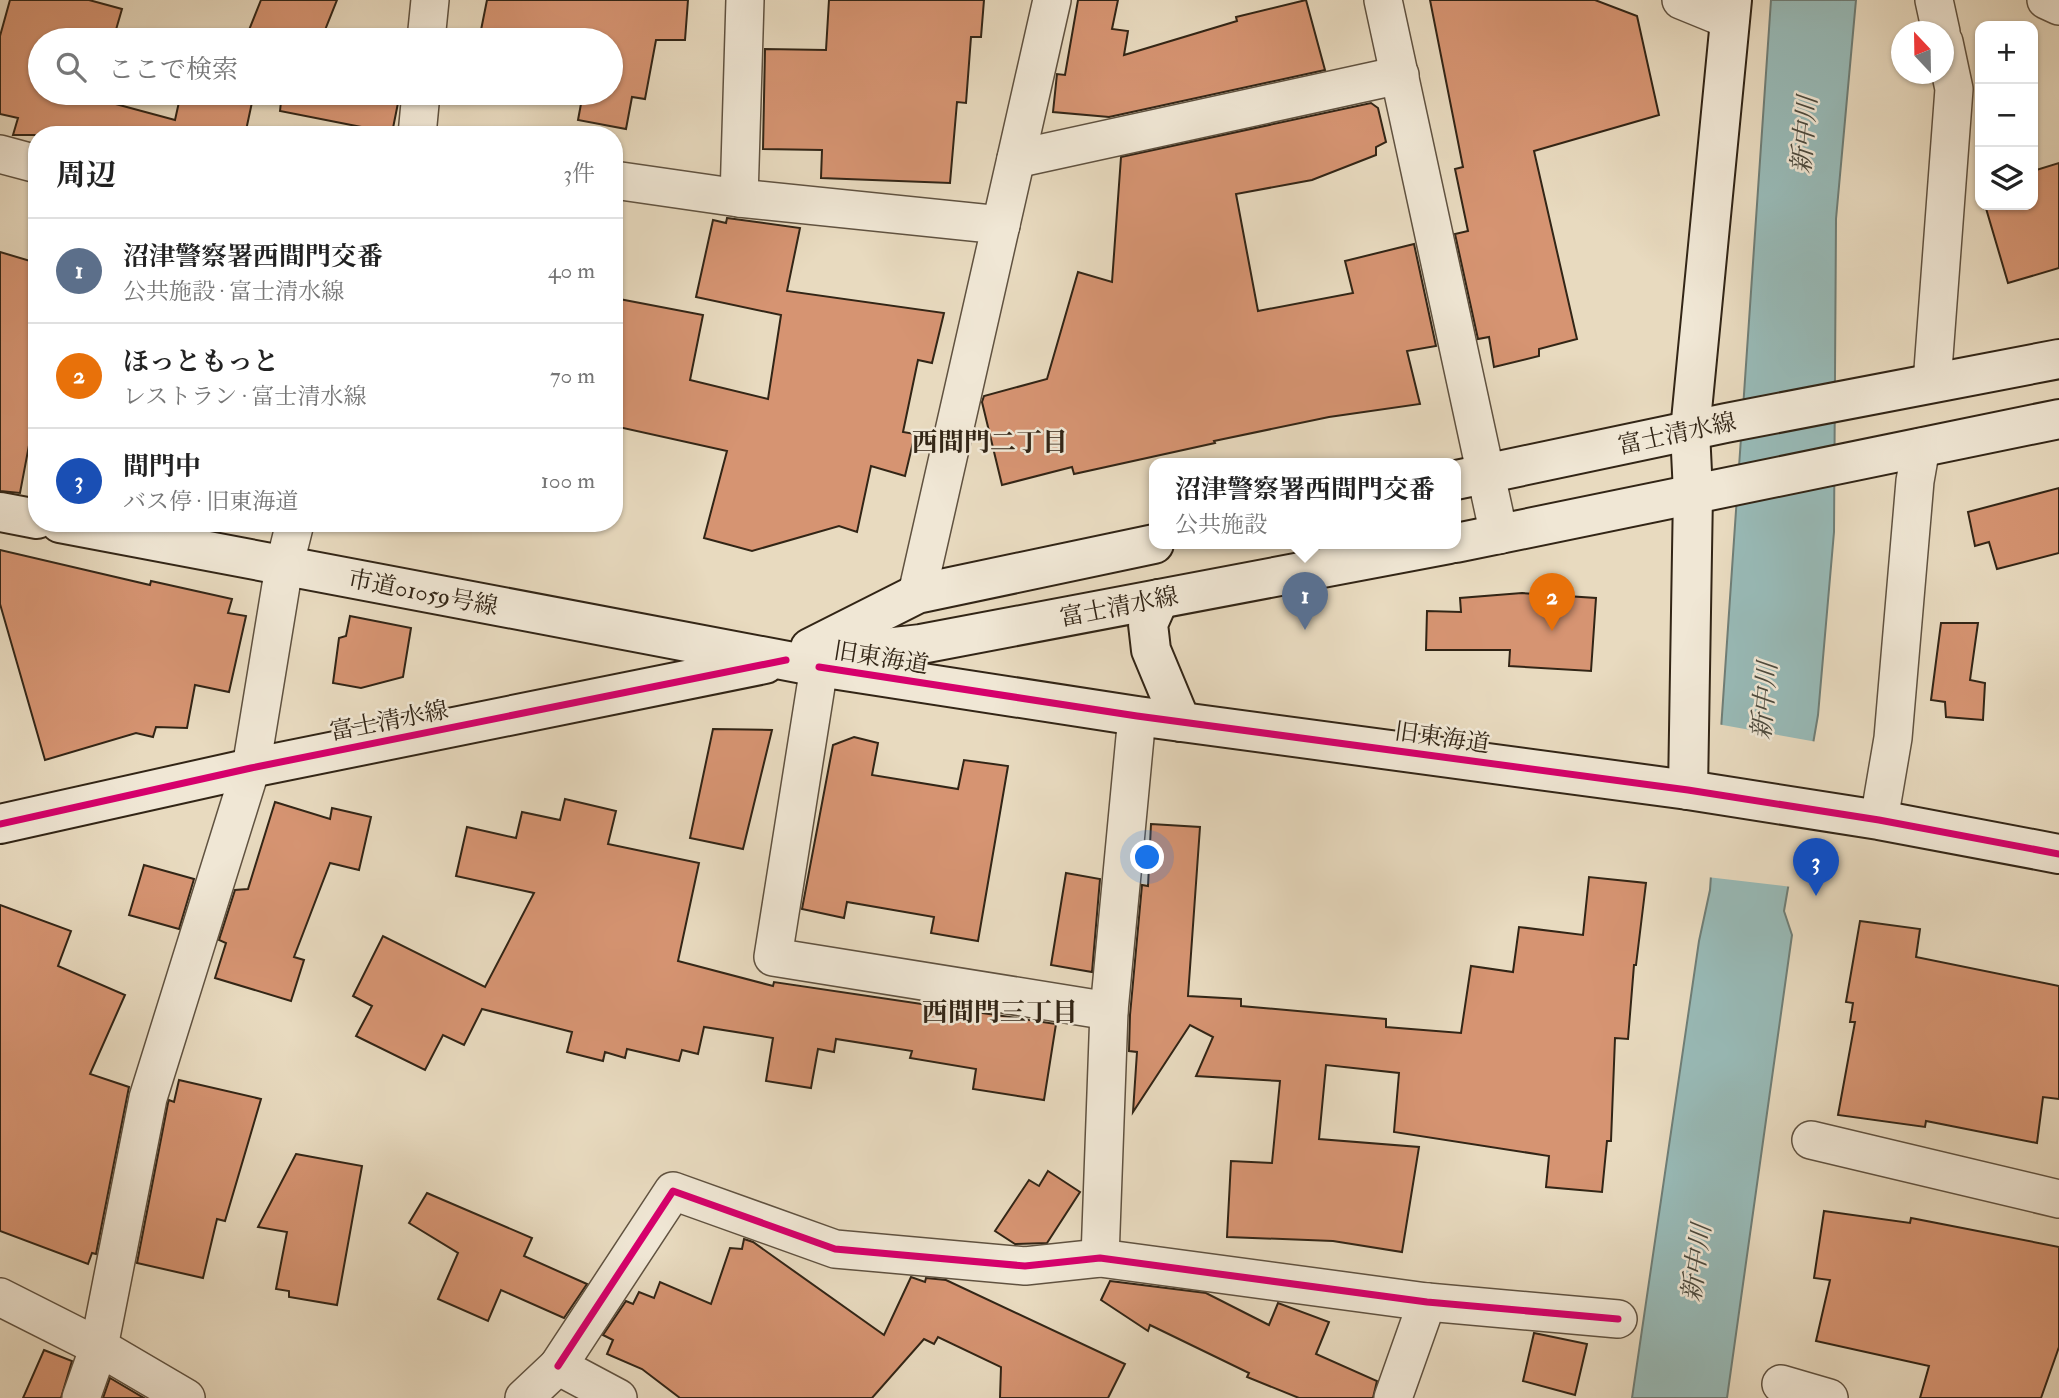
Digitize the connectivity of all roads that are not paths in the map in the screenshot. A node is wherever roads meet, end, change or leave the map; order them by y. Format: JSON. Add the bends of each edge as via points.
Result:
{"nodes":[{"id":1,"x":430,"y":0,"type":"edge"},
{"id":2,"x":745,"y":0,"type":"edge"},
{"id":3,"x":1052,"y":0,"type":"edge"},
{"id":4,"x":1383,"y":0,"type":"edge"},
{"id":5,"x":1681,"y":0,"type":"edge"},
{"id":6,"x":1934,"y":0,"type":"edge"},
{"id":7,"x":2046,"y":0,"type":"edge"},
{"id":8,"x":2059,"y":6,"type":"edge"},
{"id":9,"x":1731,"y":10,"type":"edge"},
{"id":10,"x":1939,"y":21,"type":"edge"},
{"id":11,"x":427,"y":28,"type":"edge"},
{"id":12,"x":1400,"y":75,"type":"junction"},
{"id":13,"x":1954,"y":84,"type":"edge"},
{"id":14,"x":420,"y":105,"type":"edge"},
{"id":15,"x":418,"y":126,"type":"edge"},
{"id":16,"x":0,"y":154,"type":"edge"},
{"id":17,"x":1016,"y":159,"type":"junction"},
{"id":18,"x":28,"y":162,"type":"edge"},
{"id":19,"x":623,"y":181,"type":"edge"},
{"id":20,"x":739,"y":198,"type":"junction"},
{"id":21,"x":1001,"y":225,"type":"junction"},
{"id":22,"x":2059,"y":359,"type":"edge"},
{"id":23,"x":1915,"y":387,"type":"junction"},
{"id":24,"x":2059,"y":419,"type":"edge"},
{"id":25,"x":1690,"y":431,"type":"junction"},
{"id":26,"x":1905,"y":449,"type":"junction"},
{"id":27,"x":1471,"y":477,"type":"edge"},
{"id":28,"x":1693,"y":493,"type":"junction"},
{"id":29,"x":0,"y":512,"type":"edge"},
{"id":30,"x":28,"y":517,"type":"edge"},
{"id":31,"x":106,"y":532,"type":"edge"},
{"id":32,"x":293,"y":532,"type":"edge"},
{"id":33,"x":1499,"y":535,"type":"junction"},
{"id":34,"x":1461,"y":542,"type":"edge"},
{"id":35,"x":1149,"y":545,"type":"edge"},
{"id":36,"x":1423,"y":549,"type":"edge"},
{"id":37,"x":284,"y":567,"type":"junction"},
{"id":38,"x":917,"y":594,"type":"junction"},
{"id":39,"x":1159,"y":599,"type":"junction"},
{"id":40,"x":803,"y":664,"type":"junction"},
{"id":41,"x":1136,"y":716,"type":"junction"},
{"id":42,"x":1181,"y":722,"type":"junction"},
{"id":43,"x":251,"y":768,"type":"junction"},
{"id":44,"x":1688,"y":790,"type":"junction"},
{"id":45,"x":1879,"y":820,"type":"junction"},
{"id":46,"x":0,"y":824,"type":"edge"},
{"id":47,"x":2059,"y":854,"type":"edge"},
{"id":48,"x":1109,"y":1011,"type":"junction"},
{"id":49,"x":1811,"y":1140,"type":"dead end"},
{"id":50,"x":2059,"y":1199,"type":"edge"},
{"id":51,"x":1100,"y":1258,"type":"junction"},
{"id":52,"x":0,"y":1297,"type":"edge"},
{"id":53,"x":1427,"y":1302,"type":"junction"},
{"id":54,"x":1618,"y":1319,"type":"dead end"},
{"id":55,"x":99,"y":1347,"type":"junction"},
{"id":56,"x":558,"y":1366,"type":"junction"},
{"id":57,"x":1781,"y":1384,"type":"dead end"},
{"id":58,"x":81,"y":1398,"type":"edge"},
{"id":59,"x":186,"y":1398,"type":"edge"},
{"id":60,"x":524,"y":1398,"type":"edge"},
{"id":61,"x":618,"y":1398,"type":"edge"},
{"id":62,"x":1393,"y":1398,"type":"edge"},
{"id":63,"x":1829,"y":1398,"type":"edge"}],
"edges":[{"from":1,"to":11,"type":"street"},
{"from":2,"to":20,"type":"street"},
{"from":3,"to":17,"type":"street"},
{"from":4,"to":12,"type":"street"},
{"from":5,"to":9,"type":"street"},
{"from":6,"to":10,"type":"street"},
{"from":7,"to":8,"type":"street"},
{"from":9,"to":25,"type":"main road"},
{"from":12,"to":17,"type":"street"},
{"from":12,"to":27,"type":"street"},
{"from":13,"to":23,"type":"street"},
{"from":14,"to":15,"type":"street"},
{"from":16,"to":18,"type":"street"},
{"from":17,"to":21,"type":"street"},
{"from":19,"to":20,"type":"street"},
{"from":20,"to":21,"type":"street"},
{"from":21,"to":38,"type":"street"},
{"from":22,"to":23,"type":"main road","name":"富士清水線"},
{"from":23,"to":25,"type":"main road","name":"富士清水線"},
{"from":24,"to":26,"type":"main road"},
{"from":25,"to":27,"type":"main road","name":"富士清水線"},
{"from":25,"to":28,"type":"main road"},
{"from":26,"to":28,"type":"main road"},
{"from":26,"to":45,"type":"street","via":[[1915,481],[1893,737]]},
{"from":27,"to":33,"type":"street"},
{"from":28,"to":33,"type":"main road"},
{"from":28,"to":44,"type":"main road"},
{"from":29,"to":30,"type":"main road"},
{"from":31,"to":37,"type":"main road","name":"市道01059号線"},
{"from":32,"to":37,"type":"street"},
{"from":33,"to":34,"type":"main road"},
{"from":35,"to":38,"type":"main road","name":"富士清水線"},
{"from":36,"to":39,"type":"main road","name":"富士清水線"},
{"from":37,"to":40,"type":"main road","name":"市道01059号線"},
{"from":37,"to":43,"type":"street"},
{"from":38,"to":40,"type":"main road","name":"富士清水線"},
{"from":39,"to":40,"type":"main road","name":"富士清水線"},
{"from":39,"to":42,"type":"main road","via":[[1148,624],[1151,650]]},
{"from":40,"to":41,"type":"main road","name":"旧東海道"},
{"from":40,"to":43,"type":"main road","name":"富士清水線"},
{"from":40,"to":48,"type":"street","via":[[773,957]]},
{"from":41,"to":42,"type":"main road","name":"旧東海道"},
{"from":41,"to":48,"type":"street"},
{"from":42,"to":44,"type":"main road","name":"旧東海道"},
{"from":43,"to":46,"type":"main road","name":"富士清水線"},
{"from":43,"to":55,"type":"street","via":[[148,1098]]},
{"from":44,"to":45,"type":"main road","name":"旧東海道"},
{"from":45,"to":47,"type":"main road","name":"旧東海道"},
{"from":48,"to":51,"type":"street"},
{"from":49,"to":50,"type":"street"},
{"from":51,"to":53,"type":"street"},
{"from":51,"to":56,"type":"street","via":[[1025,1266],[835,1249],[673,1191]]},
{"from":52,"to":55,"type":"street"},
{"from":53,"to":54,"type":"street"},
{"from":53,"to":62,"type":"street"},
{"from":55,"to":58,"type":"street"},
{"from":55,"to":59,"type":"street"},
{"from":56,"to":60,"type":"street"},
{"from":56,"to":61,"type":"street"},
{"from":57,"to":63,"type":"street"}]}
